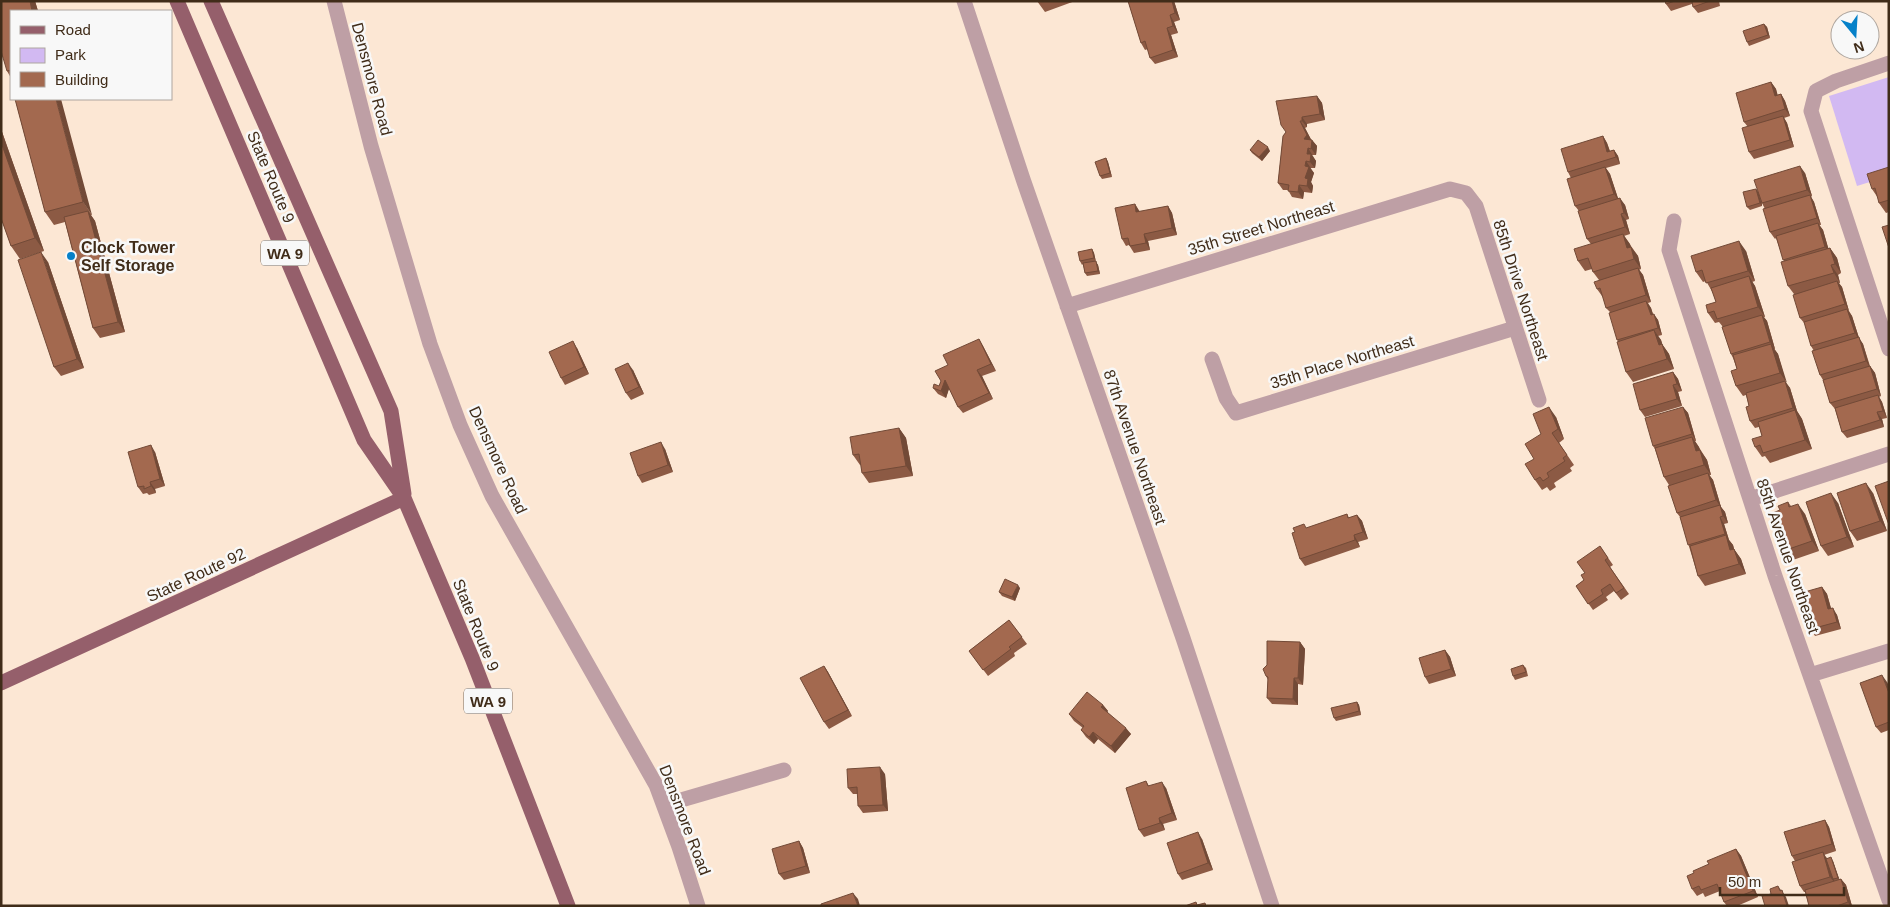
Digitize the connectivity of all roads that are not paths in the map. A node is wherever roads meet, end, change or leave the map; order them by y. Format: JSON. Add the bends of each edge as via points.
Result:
{"nodes":[{"id":1,"x":177,"y":1,"type":"edge"},
{"id":2,"x":211,"y":1,"type":"edge"},
{"id":3,"x":334,"y":1,"type":"edge"},
{"id":4,"x":964,"y":1,"type":"edge"},
{"id":5,"x":1889,"y":64,"type":"edge"},
{"id":6,"x":1466,"y":193,"type":"joint"},
{"id":7,"x":1674,"y":221,"type":"dead end"},
{"id":8,"x":1067,"y":306,"type":"junction"},
{"id":9,"x":1515,"y":328,"type":"junction"},
{"id":10,"x":1889,"y":349,"type":"edge"},
{"id":11,"x":1212,"y":359,"type":"dead end"},
{"id":12,"x":1539,"y":400,"type":"dead end"},
{"id":13,"x":1889,"y":454,"type":"edge"},
{"id":14,"x":404,"y":498,"type":"junction"},
{"id":15,"x":1750,"y":499,"type":"junction"},
{"id":16,"x":1889,"y":650,"type":"edge"},
{"id":17,"x":1810,"y":675,"type":"junction"},
{"id":18,"x":1,"y":684,"type":"edge"},
{"id":19,"x":784,"y":770,"type":"dead end"},
{"id":20,"x":664,"y":805,"type":"junction"},
{"id":21,"x":1889,"y":900,"type":"edge"},
{"id":22,"x":568,"y":906,"type":"edge"},
{"id":23,"x":698,"y":906,"type":"edge"},
{"id":24,"x":1272,"y":906,"type":"edge"}],
"edges":[{"from":1,"to":14,"type":"main road","name":"State Route 9","number":"WA 9","via":[[364,440]]},
{"from":2,"to":14,"type":"main road","name":"State Route 9","number":"WA 9","via":[[392,411]]},
{"from":3,"to":20,"type":"street","name":"Densmore Road","via":[[371,146],[427,334],[460,425],[492,496],[652,777]]},
{"from":4,"to":8,"type":"street","name":"87th Avenue Northeast"},
{"from":5,"to":10,"type":"street","via":[[1836,80],[1816,91],[1811,111]]},
{"from":6,"to":8,"type":"street","name":"35th Street Northeast","via":[[1450,189]]},
{"from":6,"to":9,"type":"street","name":"85th Drive Northeast","via":[[1476,206]]},
{"from":7,"to":15,"type":"street","name":"85th Avenue Northeast","via":[[1669,250]]},
{"from":8,"to":24,"type":"street","name":"87th Avenue Northeast"},
{"from":9,"to":11,"type":"street","name":"35th Place Northeast","via":[[1236,412],[1226,398]]},
{"from":9,"to":12,"type":"street","name":"85th Drive Northeast"},
{"from":13,"to":15,"type":"street"},
{"from":14,"to":18,"type":"main road","name":"State Route 92"},
{"from":14,"to":22,"type":"main road","name":"State Route 9","number":"WA 9","via":[[472,658]]},
{"from":15,"to":17,"type":"street","name":"85th Avenue Northeast"},
{"from":16,"to":17,"type":"street"},
{"from":17,"to":21,"type":"street","name":"85th Avenue Northeast"},
{"from":19,"to":20,"type":"street"},
{"from":20,"to":23,"type":"street","name":"Densmore Road"}]}
